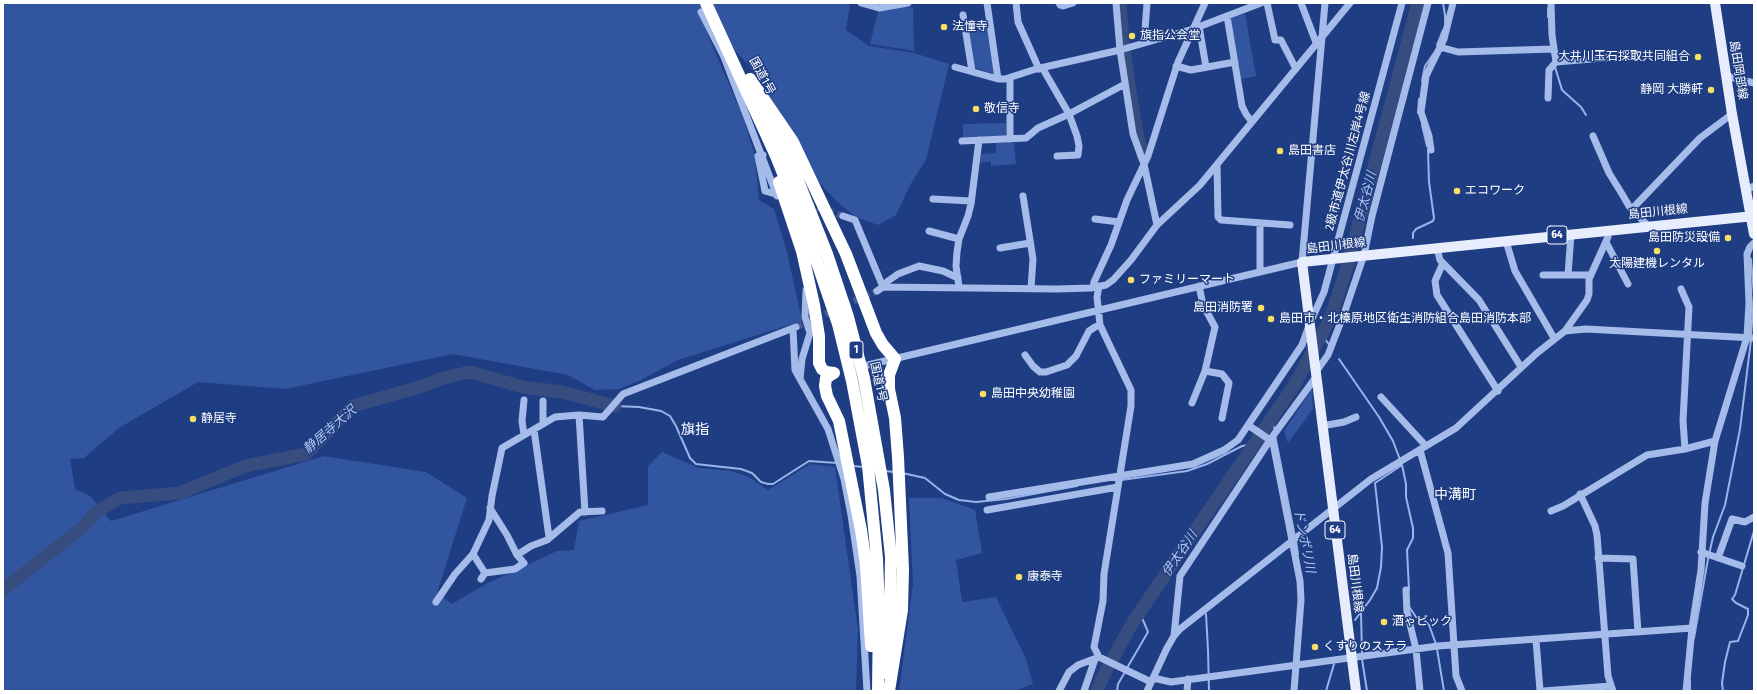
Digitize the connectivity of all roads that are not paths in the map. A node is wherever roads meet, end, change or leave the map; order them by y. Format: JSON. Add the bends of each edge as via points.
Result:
{"nodes":[{"id":1,"x":861,"y":3,"type":"edge"},
{"id":2,"x":908,"y":3,"type":"edge"},
{"id":3,"x":987,"y":3,"type":"edge"},
{"id":4,"x":1016,"y":3,"type":"edge"},
{"id":5,"x":1059,"y":3,"type":"edge"},
{"id":6,"x":1073,"y":3,"type":"edge"},
{"id":7,"x":1116,"y":3,"type":"edge"},
{"id":8,"x":1146,"y":3,"type":"edge"},
{"id":9,"x":1205,"y":3,"type":"edge"},
{"id":10,"x":1261,"y":3,"type":"edge"},
{"id":11,"x":1267,"y":3,"type":"edge"},
{"id":12,"x":1301,"y":3,"type":"edge"},
{"id":13,"x":1325,"y":3,"type":"edge"},
{"id":14,"x":1350,"y":3,"type":"edge"},
{"id":15,"x":1402,"y":3,"type":"edge"},
{"id":16,"x":1428,"y":3,"type":"edge"},
{"id":17,"x":1453,"y":3,"type":"edge"},
{"id":18,"x":1551,"y":3,"type":"edge"},
{"id":19,"x":1715,"y":3,"type":"edge"},
{"id":20,"x":1247,"y":6,"type":"edge"},
{"id":21,"x":704,"y":8,"type":"edge"},
{"id":22,"x":963,"y":15,"type":"dead end"},
{"id":23,"x":1226,"y":16,"type":"junction"},
{"id":24,"x":1196,"y":28,"type":"junction"},
{"id":25,"x":1322,"y":38,"type":"junction"},
{"id":26,"x":1144,"y":43,"type":"junction"},
{"id":27,"x":1317,"y":45,"type":"junction"},
{"id":28,"x":1440,"y":47,"type":"junction"},
{"id":29,"x":1120,"y":50,"type":"junction"},
{"id":30,"x":1553,"y":50,"type":"junction"},
{"id":31,"x":1615,"y":57,"type":"dead end"},
{"id":32,"x":1235,"y":62,"type":"junction"},
{"id":33,"x":1556,"y":62,"type":"junction"},
{"id":34,"x":1176,"y":66,"type":"junction"},
{"id":35,"x":956,"y":67,"type":"dead end"},
{"id":36,"x":1206,"y":67,"type":"junction"},
{"id":37,"x":1041,"y":69,"type":"junction"},
{"id":38,"x":1296,"y":69,"type":"junction"},
{"id":39,"x":972,"y":71,"type":"junction"},
{"id":40,"x":1726,"y":76,"type":"junction"},
{"id":41,"x":1010,"y":78,"type":"junction"},
{"id":42,"x":998,"y":79,"type":"junction"},
{"id":43,"x":747,"y":83,"type":"junction"},
{"id":44,"x":1754,"y":83,"type":"edge"},
{"id":45,"x":1125,"y":84,"type":"junction"},
{"id":46,"x":1548,"y":98,"type":"dead end"},
{"id":47,"x":1069,"y":114,"type":"junction"},
{"id":48,"x":1732,"y":114,"type":"junction"},
{"id":49,"x":1252,"y":122,"type":"junction"},
{"id":50,"x":1593,"y":136,"type":"dead end"},
{"id":51,"x":1010,"y":139,"type":"junction"},
{"id":52,"x":979,"y":140,"type":"junction"},
{"id":53,"x":962,"y":141,"type":"dead end"},
{"id":54,"x":1431,"y":150,"type":"dead end"},
{"id":55,"x":763,"y":155,"type":"junction"},
{"id":56,"x":1057,"y":156,"type":"dead end"},
{"id":57,"x":1144,"y":164,"type":"junction"},
{"id":58,"x":1216,"y":165,"type":"junction"},
{"id":59,"x":1750,"y":188,"type":"edge"},
{"id":60,"x":775,"y":194,"type":"dead end"},
{"id":61,"x":1023,"y":196,"type":"dead end"},
{"id":62,"x":933,"y":199,"type":"dead end"},
{"id":63,"x":971,"y":202,"type":"junction"},
{"id":64,"x":1632,"y":209,"type":"junction"},
{"id":65,"x":843,"y":216,"type":"tunnel mouth"},
{"id":66,"x":1752,"y":216,"type":"edge"},
{"id":67,"x":1095,"y":219,"type":"dead end"},
{"id":68,"x":1119,"y":222,"type":"junction"},
{"id":69,"x":1260,"y":223,"type":"junction"},
{"id":70,"x":1157,"y":225,"type":"junction"},
{"id":71,"x":1290,"y":225,"type":"dead end"},
{"id":72,"x":1648,"y":226,"type":"junction"},
{"id":73,"x":1608,"y":230,"type":"junction"},
{"id":74,"x":929,"y":231,"type":"dead end"},
{"id":75,"x":1571,"y":234,"type":"junction"},
{"id":76,"x":1754,"y":234,"type":"edge"},
{"id":77,"x":959,"y":239,"type":"junction"},
{"id":78,"x":1506,"y":241,"type":"junction"},
{"id":79,"x":1606,"y":242,"type":"junction"},
{"id":80,"x":1030,"y":243,"type":"junction"},
{"id":81,"x":1754,"y":243,"type":"edge"},
{"id":82,"x":1000,"y":248,"type":"dead end"},
{"id":83,"x":1437,"y":248,"type":"junction"},
{"id":84,"x":1362,"y":256,"type":"junction"},
{"id":85,"x":1334,"y":258,"type":"junction"},
{"id":86,"x":1302,"y":262,"type":"junction"},
{"id":87,"x":1443,"y":263,"type":"junction"},
{"id":88,"x":1260,"y":272,"type":"junction"},
{"id":89,"x":1543,"y":275,"type":"dead end"},
{"id":90,"x":1568,"y":275,"type":"junction"},
{"id":91,"x":1590,"y":275,"type":"junction"},
{"id":92,"x":958,"y":278,"type":"junction"},
{"id":93,"x":1628,"y":284,"type":"dead end"},
{"id":94,"x":1199,"y":286,"type":"junction"},
{"id":95,"x":959,"y":287,"type":"junction"},
{"id":96,"x":1096,"y":287,"type":"junction"},
{"id":97,"x":1031,"y":288,"type":"junction"},
{"id":98,"x":880,"y":289,"type":"junction"},
{"id":99,"x":1681,"y":289,"type":"dead end"},
{"id":100,"x":1098,"y":310,"type":"junction"},
{"id":101,"x":1310,"y":323,"type":"junction"},
{"id":102,"x":1100,"y":325,"type":"junction"},
{"id":103,"x":1565,"y":331,"type":"junction"},
{"id":104,"x":1688,"y":334,"type":"junction"},
{"id":105,"x":1554,"y":338,"type":"junction"},
{"id":106,"x":1750,"y":338,"type":"edge"},
{"id":107,"x":1025,"y":355,"type":"dead end"},
{"id":108,"x":896,"y":359,"type":"junction"},
{"id":109,"x":868,"y":365,"type":"dead end"},
{"id":110,"x":1521,"y":368,"type":"junction"},
{"id":111,"x":1205,"y":371,"type":"junction"},
{"id":112,"x":1315,"y":373,"type":"junction"},
{"id":113,"x":800,"y":379,"type":"junction"},
{"id":114,"x":1498,"y":391,"type":"junction"},
{"id":115,"x":1381,"y":397,"type":"dead end"},
{"id":116,"x":524,"y":400,"type":"dead end"},
{"id":117,"x":543,"y":401,"type":"dead end"},
{"id":118,"x":1192,"y":403,"type":"dead end"},
{"id":119,"x":579,"y":415,"type":"junction"},
{"id":120,"x":1356,"y":417,"type":"dead end"},
{"id":121,"x":1222,"y":418,"type":"dead end"},
{"id":122,"x":543,"y":424,"type":"junction"},
{"id":123,"x":1248,"y":425,"type":"junction"},
{"id":124,"x":1322,"y":426,"type":"junction"},
{"id":125,"x":534,"y":430,"type":"junction"},
{"id":126,"x":524,"y":435,"type":"junction"},
{"id":127,"x":1271,"y":439,"type":"junction"},
{"id":128,"x":1715,"y":441,"type":"junction"},
{"id":129,"x":1423,"y":448,"type":"junction"},
{"id":130,"x":1685,"y":449,"type":"junction"},
{"id":131,"x":1120,"y":475,"type":"junction"},
{"id":132,"x":1118,"y":487,"type":"junction"},
{"id":133,"x":1580,"y":494,"type":"junction"},
{"id":134,"x":990,"y":497,"type":"dead end"},
{"id":135,"x":490,"y":508,"type":"junction"},
{"id":136,"x":987,"y":510,"type":"dead end"},
{"id":137,"x":1333,"y":510,"type":"junction"},
{"id":138,"x":602,"y":511,"type":"dead end"},
{"id":139,"x":1551,"y":511,"type":"dead end"},
{"id":140,"x":585,"y":512,"type":"junction"},
{"id":141,"x":1754,"y":517,"type":"edge"},
{"id":142,"x":549,"y":537,"type":"junction"},
{"id":143,"x":1293,"y":541,"type":"junction"},
{"id":144,"x":1701,"y":552,"type":"junction"},
{"id":145,"x":472,"y":554,"type":"junction"},
{"id":146,"x":517,"y":556,"type":"junction"},
{"id":147,"x":1598,"y":558,"type":"junction"},
{"id":148,"x":1718,"y":558,"type":"junction"},
{"id":149,"x":1742,"y":566,"type":"dead end"},
{"id":150,"x":1406,"y":590,"type":"dead end"},
{"id":151,"x":436,"y":602,"type":"dead end"},
{"id":152,"x":1692,"y":628,"type":"junction"},
{"id":153,"x":1638,"y":632,"type":"junction"},
{"id":154,"x":1604,"y":635,"type":"junction"},
{"id":155,"x":1174,"y":636,"type":"junction"},
{"id":156,"x":1536,"y":640,"type":"junction"},
{"id":157,"x":1455,"y":645,"type":"junction"},
{"id":158,"x":1416,"y":649,"type":"junction"},
{"id":159,"x":1359,"y":656,"type":"junction"},
{"id":160,"x":1098,"y":658,"type":"junction"},
{"id":161,"x":1297,"y":665,"type":"junction"},
{"id":162,"x":1188,"y":679,"type":"junction"},
{"id":163,"x":1152,"y":680,"type":"junction"},
{"id":164,"x":1612,"y":688,"type":"edge"},
{"id":165,"x":1573,"y":690,"type":"edge"},
{"id":166,"x":867,"y":691,"type":"edge"},
{"id":167,"x":874,"y":691,"type":"edge"},
{"id":168,"x":878,"y":691,"type":"edge"},
{"id":169,"x":884,"y":691,"type":"edge"},
{"id":170,"x":889,"y":691,"type":"edge"},
{"id":171,"x":1059,"y":691,"type":"edge"},
{"id":172,"x":1084,"y":691,"type":"edge"},
{"id":173,"x":1147,"y":691,"type":"edge"},
{"id":174,"x":1187,"y":691,"type":"edge"},
{"id":175,"x":1294,"y":691,"type":"edge"},
{"id":176,"x":1356,"y":691,"type":"edge"},
{"id":177,"x":1420,"y":691,"type":"edge"},
{"id":178,"x":1462,"y":691,"type":"edge"},
{"id":179,"x":1540,"y":691,"type":"edge"},
{"id":180,"x":1543,"y":691,"type":"edge"},
{"id":181,"x":1686,"y":691,"type":"edge"}],
"edges":[{"from":1,"to":2,"type":"street","via":[[879,8]]},
{"from":3,"to":42,"type":"street"},
{"from":4,"to":37,"type":"street","via":[[1018,22]]},
{"from":5,"to":6,"type":"street","via":[[1063,6]]},
{"from":7,"to":29,"type":"street"},
{"from":8,"to":26,"type":"street"},
{"from":9,"to":24,"type":"street"},
{"from":10,"to":20,"type":"street"},
{"from":11,"to":38,"type":"street","via":[[1275,40],[1281,40]]},
{"from":12,"to":27,"type":"street"},
{"from":13,"to":25,"type":"street"},
{"from":14,"to":25,"type":"street"},
{"from":15,"to":85,"type":"street","name":"2級市道伊太谷川左岸4号線"},
{"from":16,"to":84,"type":"street"},
{"from":17,"to":28,"type":"street"},
{"from":18,"to":30,"type":"street"},
{"from":19,"to":40,"type":"main road","name":"島田岡部線"},
{"from":20,"to":23,"type":"street"},
{"from":21,"to":43,"type":"highway","name":"国道1号","number":"1"},
{"from":21,"to":55,"type":"street"},
{"from":22,"to":39,"type":"street"},
{"from":23,"to":24,"type":"street"},
{"from":23,"to":32,"type":"street"},
{"from":24,"to":26,"type":"street"},
{"from":24,"to":34,"type":"street"},
{"from":24,"to":36,"type":"street"},
{"from":25,"to":27,"type":"street"},
{"from":25,"to":86,"type":"street"},
{"from":26,"to":29,"type":"street"},
{"from":27,"to":38,"type":"street"},
{"from":28,"to":30,"type":"street","via":[[1458,52]]},
{"from":28,"to":54,"type":"street","via":[[1426,76],[1421,112]]},
{"from":29,"to":37,"type":"street"},
{"from":29,"to":45,"type":"street"},
{"from":30,"to":33,"type":"street"},
{"from":31,"to":33,"type":"street"},
{"from":32,"to":36,"type":"street"},
{"from":32,"to":49,"type":"street","via":[[1242,106]]},
{"from":33,"to":46,"type":"street","via":[[1549,70]]},
{"from":34,"to":36,"type":"street","via":[[1191,70]]},
{"from":34,"to":57,"type":"street"},
{"from":35,"to":39,"type":"street"},
{"from":37,"to":41,"type":"street"},
{"from":37,"to":47,"type":"street"},
{"from":38,"to":49,"type":"street"},
{"from":39,"to":42,"type":"street"},
{"from":40,"to":44,"type":"street"},
{"from":40,"to":48,"type":"main road","name":"島田岡部線"},
{"from":41,"to":42,"type":"street"},
{"from":41,"to":51,"type":"street"},
{"from":43,"to":108,"type":"highway","via":[[793,142],[846,254],[876,333],[883,346]]},
{"from":43,"to":167,"type":"highway","via":[[802,251],[819,336],[819,363],[826,372],[838,372],[826,378],[825,386],[839,420],[861,530],[866,565]]},
{"from":43,"to":168,"type":"highway","name":"国道1号","number":"1","via":[[807,233],[838,324],[852,381],[868,466],[875,537],[879,611]]},
{"from":43,"to":169,"type":"highway","name":"国道1号","number":"1","via":[[795,173],[827,254],[848,317],[864,378],[884,490],[891,557],[890,618]]},
{"from":45,"to":47,"type":"street"},
{"from":45,"to":57,"type":"street","via":[[1133,134]]},
{"from":47,"to":51,"type":"street","via":[[1038,128],[1026,138]]},
{"from":47,"to":56,"type":"street","via":[[1078,136],[1078,155]]},
{"from":48,"to":59,"type":"main road","name":"島田岡部線"},
{"from":48,"to":64,"type":"street","via":[[1700,138]]},
{"from":49,"to":58,"type":"street"},
{"from":50,"to":64,"type":"street","via":[[1609,173]]},
{"from":51,"to":52,"type":"street"},
{"from":52,"to":53,"type":"street"},
{"from":52,"to":63,"type":"street"},
{"from":55,"to":60,"type":"street","via":[[758,156],[765,191]]},
{"from":55,"to":113,"type":"street","via":[[792,237],[807,294],[805,316],[810,333],[802,359]]},
{"from":57,"to":68,"type":"street"},
{"from":57,"to":70,"type":"street"},
{"from":58,"to":69,"type":"street","via":[[1218,217],[1221,220]]},
{"from":58,"to":70,"type":"street","via":[[1200,185]]},
{"from":59,"to":66,"type":"main road","name":"島田岡部線"},
{"from":61,"to":80,"type":"street"},
{"from":62,"to":63,"type":"street"},
{"from":63,"to":77,"type":"street"},
{"from":64,"to":72,"type":"street"},
{"from":65,"to":98,"type":"street","via":[[855,220]]},
{"from":66,"to":72,"type":"main road","name":"島田川根線","number":"64"},
{"from":66,"to":76,"type":"main road","name":"島田岡部線"},
{"from":67,"to":68,"type":"street"},
{"from":68,"to":96,"type":"street","via":[[1094,282]]},
{"from":69,"to":71,"type":"street"},
{"from":69,"to":88,"type":"street"},
{"from":70,"to":96,"type":"street","via":[[1113,280]]},
{"from":72,"to":73,"type":"main road","name":"島田川根線","number":"64"},
{"from":73,"to":75,"type":"main road","name":"島田川根線","number":"64"},
{"from":73,"to":79,"type":"street"},
{"from":74,"to":77,"type":"street"},
{"from":75,"to":78,"type":"main road","name":"島田川根線","number":"64"},
{"from":75,"to":90,"type":"street"},
{"from":77,"to":92,"type":"street","via":[[956,266]]},
{"from":78,"to":83,"type":"main road","name":"島田川根線","number":"64"},
{"from":78,"to":105,"type":"street","via":[[1515,271]]},
{"from":79,"to":91,"type":"street"},
{"from":79,"to":93,"type":"street"},
{"from":80,"to":82,"type":"street"},
{"from":80,"to":97,"type":"street"},
{"from":81,"to":106,"type":"street","via":[[1747,254]]},
{"from":83,"to":84,"type":"main road","name":"島田川根線","number":"64"},
{"from":83,"to":87,"type":"street"},
{"from":84,"to":85,"type":"main road","name":"島田川根線","number":"64"},
{"from":84,"to":112,"type":"street","via":[[1328,355]]},
{"from":85,"to":86,"type":"main road","name":"島田川根線","number":"64"},
{"from":85,"to":101,"type":"street","name":"2級市道伊太谷川左岸4号線","via":[[1324,292]]},
{"from":86,"to":88,"type":"street"},
{"from":86,"to":101,"type":"main road","name":"島田川根線","number":"64"},
{"from":87,"to":110,"type":"street","via":[[1479,300]]},
{"from":87,"to":114,"type":"street","via":[[1435,281],[1437,295]]},
{"from":88,"to":94,"type":"street"},
{"from":89,"to":90,"type":"street"},
{"from":90,"to":91,"type":"street"},
{"from":91,"to":103,"type":"street","via":[[1587,300]]},
{"from":92,"to":95,"type":"street"},
{"from":92,"to":98,"type":"street","via":[[943,271],[919,266],[898,274]]},
{"from":94,"to":100,"type":"street"},
{"from":94,"to":111,"type":"street","via":[[1203,305],[1215,327]]},
{"from":95,"to":97,"type":"street"},
{"from":95,"to":98,"type":"street"},
{"from":96,"to":97,"type":"street"},
{"from":96,"to":100,"type":"street"},
{"from":99,"to":104,"type":"street","via":[[1689,307]]},
{"from":100,"to":102,"type":"street"},
{"from":100,"to":108,"type":"street"},
{"from":101,"to":112,"type":"main road","name":"島田川根線","number":"64"},
{"from":101,"to":123,"type":"street","name":"2級市道伊太谷川左岸4号線","via":[[1302,345]]},
{"from":102,"to":107,"type":"street","via":[[1089,331],[1076,356],[1067,365],[1040,372]]},
{"from":102,"to":131,"type":"street","via":[[1131,390],[1131,406]]},
{"from":103,"to":104,"type":"street","via":[[1586,329]]},
{"from":103,"to":105,"type":"street"},
{"from":104,"to":106,"type":"street"},
{"from":104,"to":130,"type":"street","via":[[1682,421]]},
{"from":105,"to":110,"type":"street"},
{"from":106,"to":128,"type":"street"},
{"from":108,"to":109,"type":"street"},
{"from":108,"to":170,"type":"highway","via":[[889,375],[889,389],[895,418],[903,569],[902,610]]},
{"from":110,"to":114,"type":"street"},
{"from":111,"to":118,"type":"street"},
{"from":111,"to":121,"type":"street","via":[[1222,374],[1229,383]]},
{"from":112,"to":124,"type":"main road","name":"島田川根線","number":"64"},
{"from":112,"to":127,"type":"street"},
{"from":113,"to":119,"type":"street","via":[[796,370],[795,328],[623,394],[603,417]]},
{"from":113,"to":166,"type":"street","via":[[828,429],[844,479],[860,576]]},
{"from":114,"to":129,"type":"street","via":[[1456,428]]},
{"from":115,"to":129,"type":"street"},
{"from":116,"to":126,"type":"street"},
{"from":117,"to":122,"type":"street"},
{"from":119,"to":122,"type":"street","via":[[555,417]]},
{"from":119,"to":140,"type":"street"},
{"from":120,"to":124,"type":"street"},
{"from":122,"to":125,"type":"street"},
{"from":123,"to":127,"type":"street"},
{"from":123,"to":131,"type":"street","name":"2級市道伊太谷川左岸4号線","via":[[1238,440],[1193,464]]},
{"from":124,"to":137,"type":"main road","name":"島田川根線","number":"64"},
{"from":125,"to":126,"type":"street"},
{"from":125,"to":142,"type":"street"},
{"from":126,"to":135,"type":"street","via":[[502,448]]},
{"from":127,"to":143,"type":"street"},
{"from":127,"to":155,"type":"street","via":[[1180,576]]},
{"from":128,"to":130,"type":"street"},
{"from":128,"to":144,"type":"street","via":[[1705,503]]},
{"from":129,"to":137,"type":"street","via":[[1371,479]]},
{"from":129,"to":157,"type":"street","via":[[1448,553]]},
{"from":130,"to":133,"type":"street","via":[[1648,455]]},
{"from":131,"to":132,"type":"street"},
{"from":131,"to":134,"type":"street","name":"2級市道伊太谷川左岸4号線"},
{"from":132,"to":136,"type":"street"},
{"from":132,"to":160,"type":"street","via":[[1104,574],[1103,601],[1094,647]]},
{"from":133,"to":139,"type":"street"},
{"from":133,"to":147,"type":"street","via":[[1595,526]]},
{"from":135,"to":145,"type":"street","via":[[489,520]]},
{"from":135,"to":146,"type":"street"},
{"from":137,"to":143,"type":"street"},
{"from":137,"to":159,"type":"main road","name":"島田川根線","number":"64"},
{"from":138,"to":140,"type":"street"},
{"from":140,"to":142,"type":"street","via":[[580,512]]},
{"from":141,"to":148,"type":"street","via":[[1744,522],[1732,519]]},
{"from":142,"to":146,"type":"street"},
{"from":143,"to":155,"type":"street"},
{"from":143,"to":161,"type":"street","via":[[1300,581]]},
{"from":144,"to":148,"type":"street"},
{"from":144,"to":152,"type":"street","via":[[1701,570]]},
{"from":145,"to":146,"type":"street","via":[[483,576],[515,569],[524,563]]},
{"from":145,"to":151,"type":"street"},
{"from":147,"to":153,"type":"street","via":[[1633,559]]},
{"from":147,"to":154,"type":"street"},
{"from":148,"to":149,"type":"street"},
{"from":150,"to":158,"type":"street","via":[[1407,612]]},
{"from":152,"to":153,"type":"street"},
{"from":152,"to":181,"type":"street"},
{"from":153,"to":154,"type":"street"},
{"from":154,"to":156,"type":"street"},
{"from":154,"to":164,"type":"street","via":[[1608,676]]},
{"from":155,"to":163,"type":"street"},
{"from":156,"to":157,"type":"street"},
{"from":156,"to":179,"type":"street"},
{"from":157,"to":158,"type":"street"},
{"from":157,"to":178,"type":"street","via":[[1456,676]]},
{"from":158,"to":159,"type":"street"},
{"from":158,"to":177,"type":"street"},
{"from":159,"to":161,"type":"street"},
{"from":159,"to":176,"type":"main road","name":"島田川根線","number":"64"},
{"from":160,"to":163,"type":"street"},
{"from":160,"to":171,"type":"street","via":[[1078,665],[1069,672]]},
{"from":160,"to":172,"type":"street"},
{"from":161,"to":162,"type":"street"},
{"from":161,"to":175,"type":"street"},
{"from":162,"to":163,"type":"street","via":[[1165,682]]},
{"from":162,"to":174,"type":"street"},
{"from":163,"to":173,"type":"street"},
{"from":164,"to":165,"type":"street"},
{"from":165,"to":180,"type":"street"}]}
